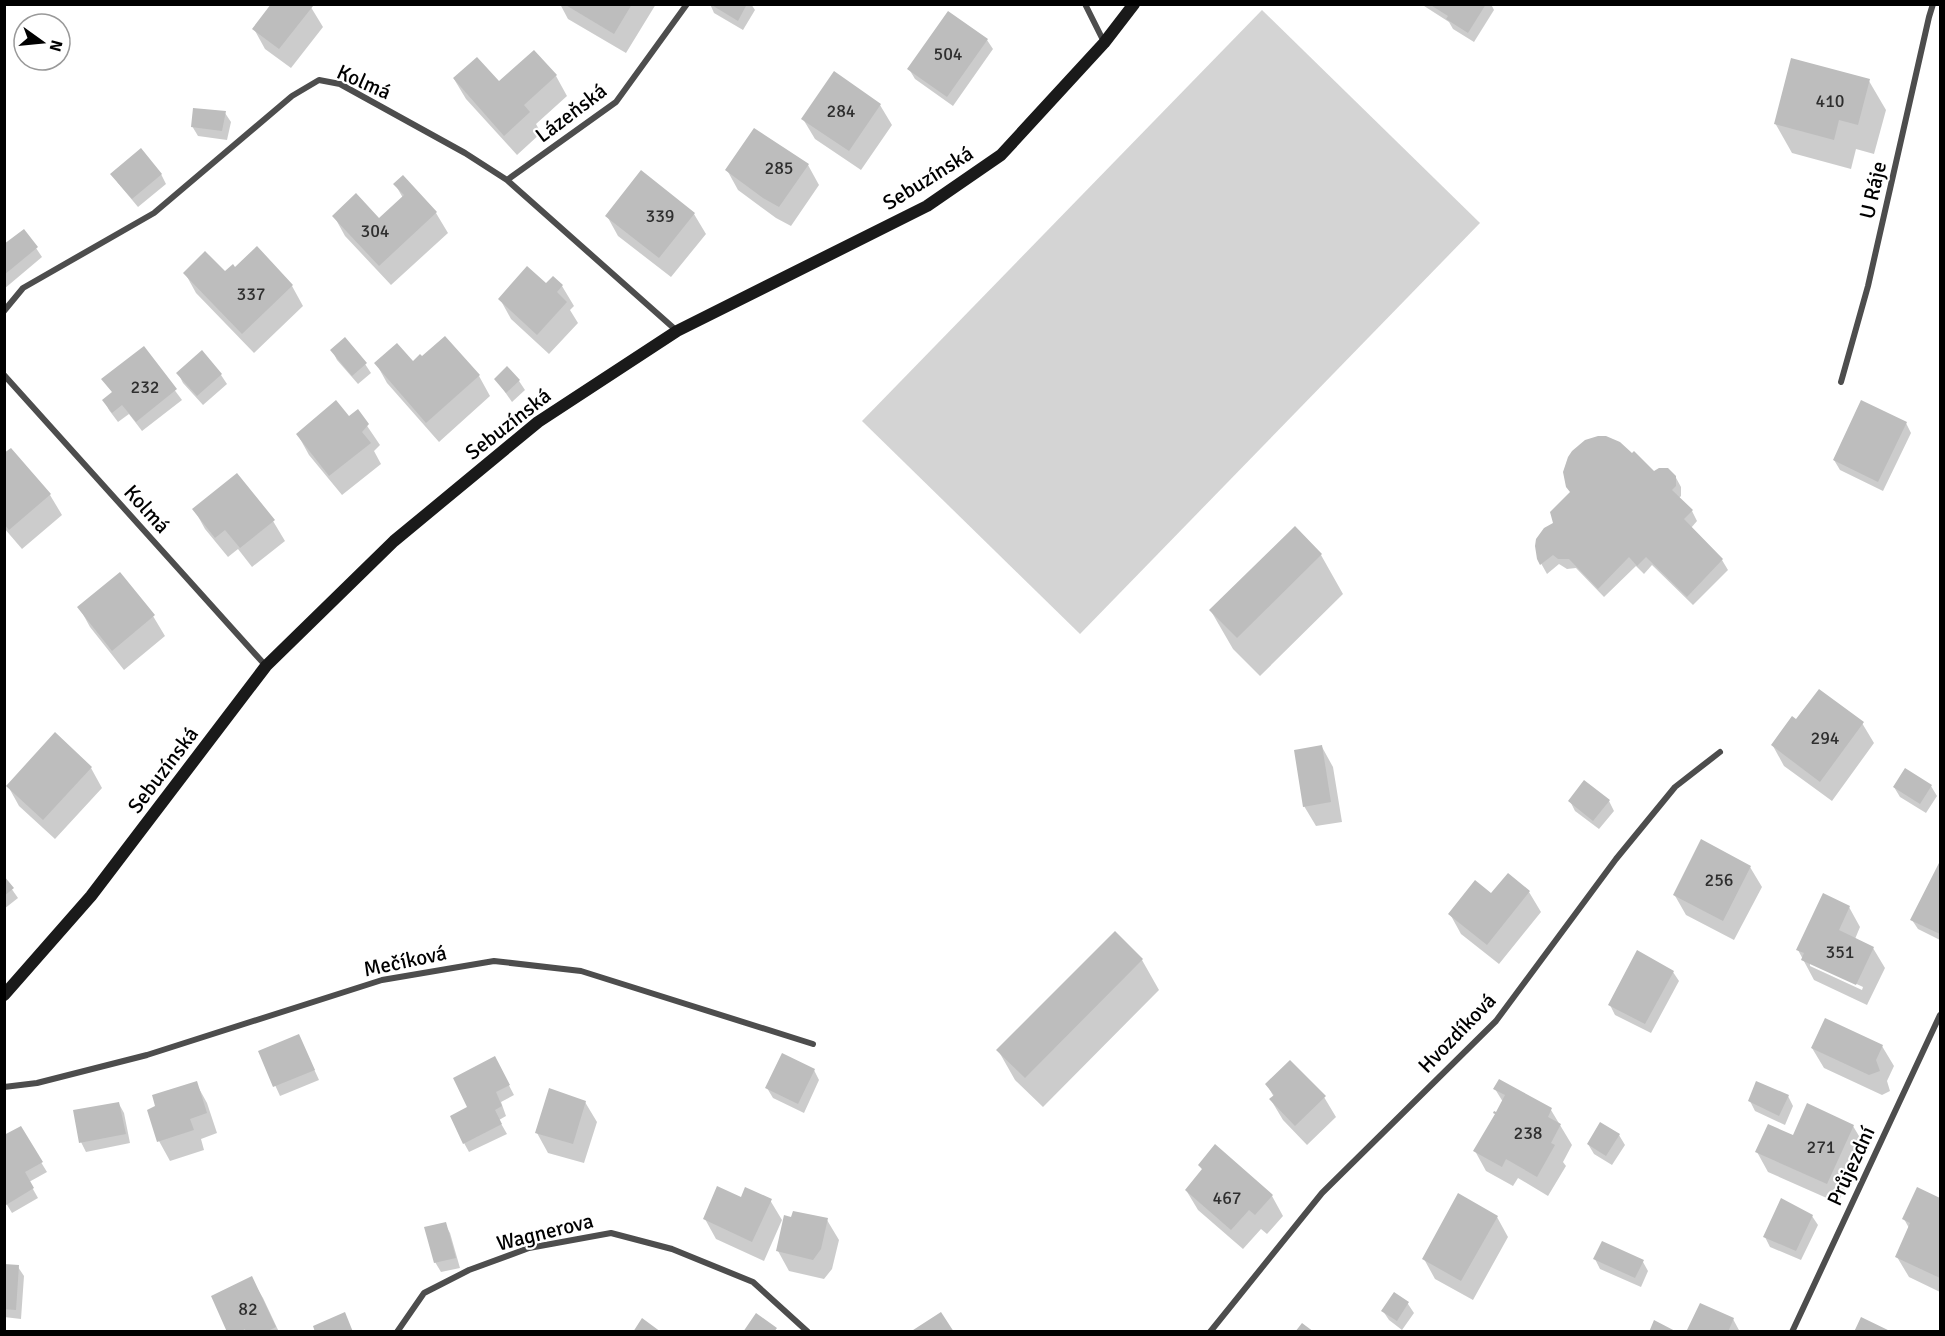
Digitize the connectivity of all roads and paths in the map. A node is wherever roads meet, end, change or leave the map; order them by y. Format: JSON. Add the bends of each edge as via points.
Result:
{"nodes":[{"id":1,"x":687,"y":4,"type":"edge"},
{"id":2,"x":1085,"y":4,"type":"edge"},
{"id":3,"x":1134,"y":4,"type":"edge"},
{"id":4,"x":1933,"y":4,"type":"edge"},
{"id":5,"x":1104,"y":43,"type":"junction"},
{"id":6,"x":507,"y":180,"type":"junction"},
{"id":7,"x":4,"y":311,"type":"edge"},
{"id":8,"x":677,"y":331,"type":"junction"},
{"id":9,"x":4,"y":375,"type":"edge"},
{"id":10,"x":1841,"y":382,"type":"dead end"},
{"id":11,"x":266,"y":666,"type":"junction"},
{"id":12,"x":1720,"y":753,"type":"dead end"},
{"id":13,"x":4,"y":995,"type":"edge"},
{"id":14,"x":1941,"y":1015,"type":"edge"},
{"id":15,"x":813,"y":1044,"type":"dead end"},
{"id":16,"x":4,"y":1087,"type":"edge"},
{"id":17,"x":397,"y":1332,"type":"edge"},
{"id":18,"x":808,"y":1332,"type":"edge"},
{"id":19,"x":1210,"y":1332,"type":"edge"},
{"id":20,"x":1792,"y":1332,"type":"edge"}],
"edges":[{"from":1,"to":6,"type":"street","name":"Lázeňská","via":[[616,102]]},
{"from":2,"to":5,"type":"street"},
{"from":3,"to":5,"type":"main road","name":"Sebuzínská"},
{"from":4,"to":10,"type":"street","name":"U Ráje","via":[[1868,286]]},
{"from":5,"to":8,"type":"main road","name":"Sebuzínská","via":[[1001,155],[927,206]]},
{"from":6,"to":7,"type":"street","name":"Kolmá","via":[[340,84],[319,80],[292,96],[154,213],[23,288]]},
{"from":6,"to":8,"type":"street","name":"Kolmá"},
{"from":8,"to":11,"type":"main road","name":"Sebuzínská","via":[[538,422],[394,540]]},
{"from":9,"to":11,"type":"street","name":"Kolmá"},
{"from":11,"to":13,"type":"main road","name":"Sebuzínská","via":[[91,896]]},
{"from":12,"to":19,"type":"street","name":"Hvozdíková","via":[[1675,787],[1616,859],[1496,1021],[1322,1193]]},
{"from":14,"to":20,"type":"street","name":"Průjezdní"},
{"from":15,"to":16,"type":"street","name":"Mečíková","via":[[581,971],[494,961],[382,980],[147,1055],[37,1083]]},
{"from":17,"to":18,"type":"street","name":"Wagnerova","via":[[424,1293],[469,1270],[529,1248],[611,1233],[672,1249],[753,1282]]}]}
